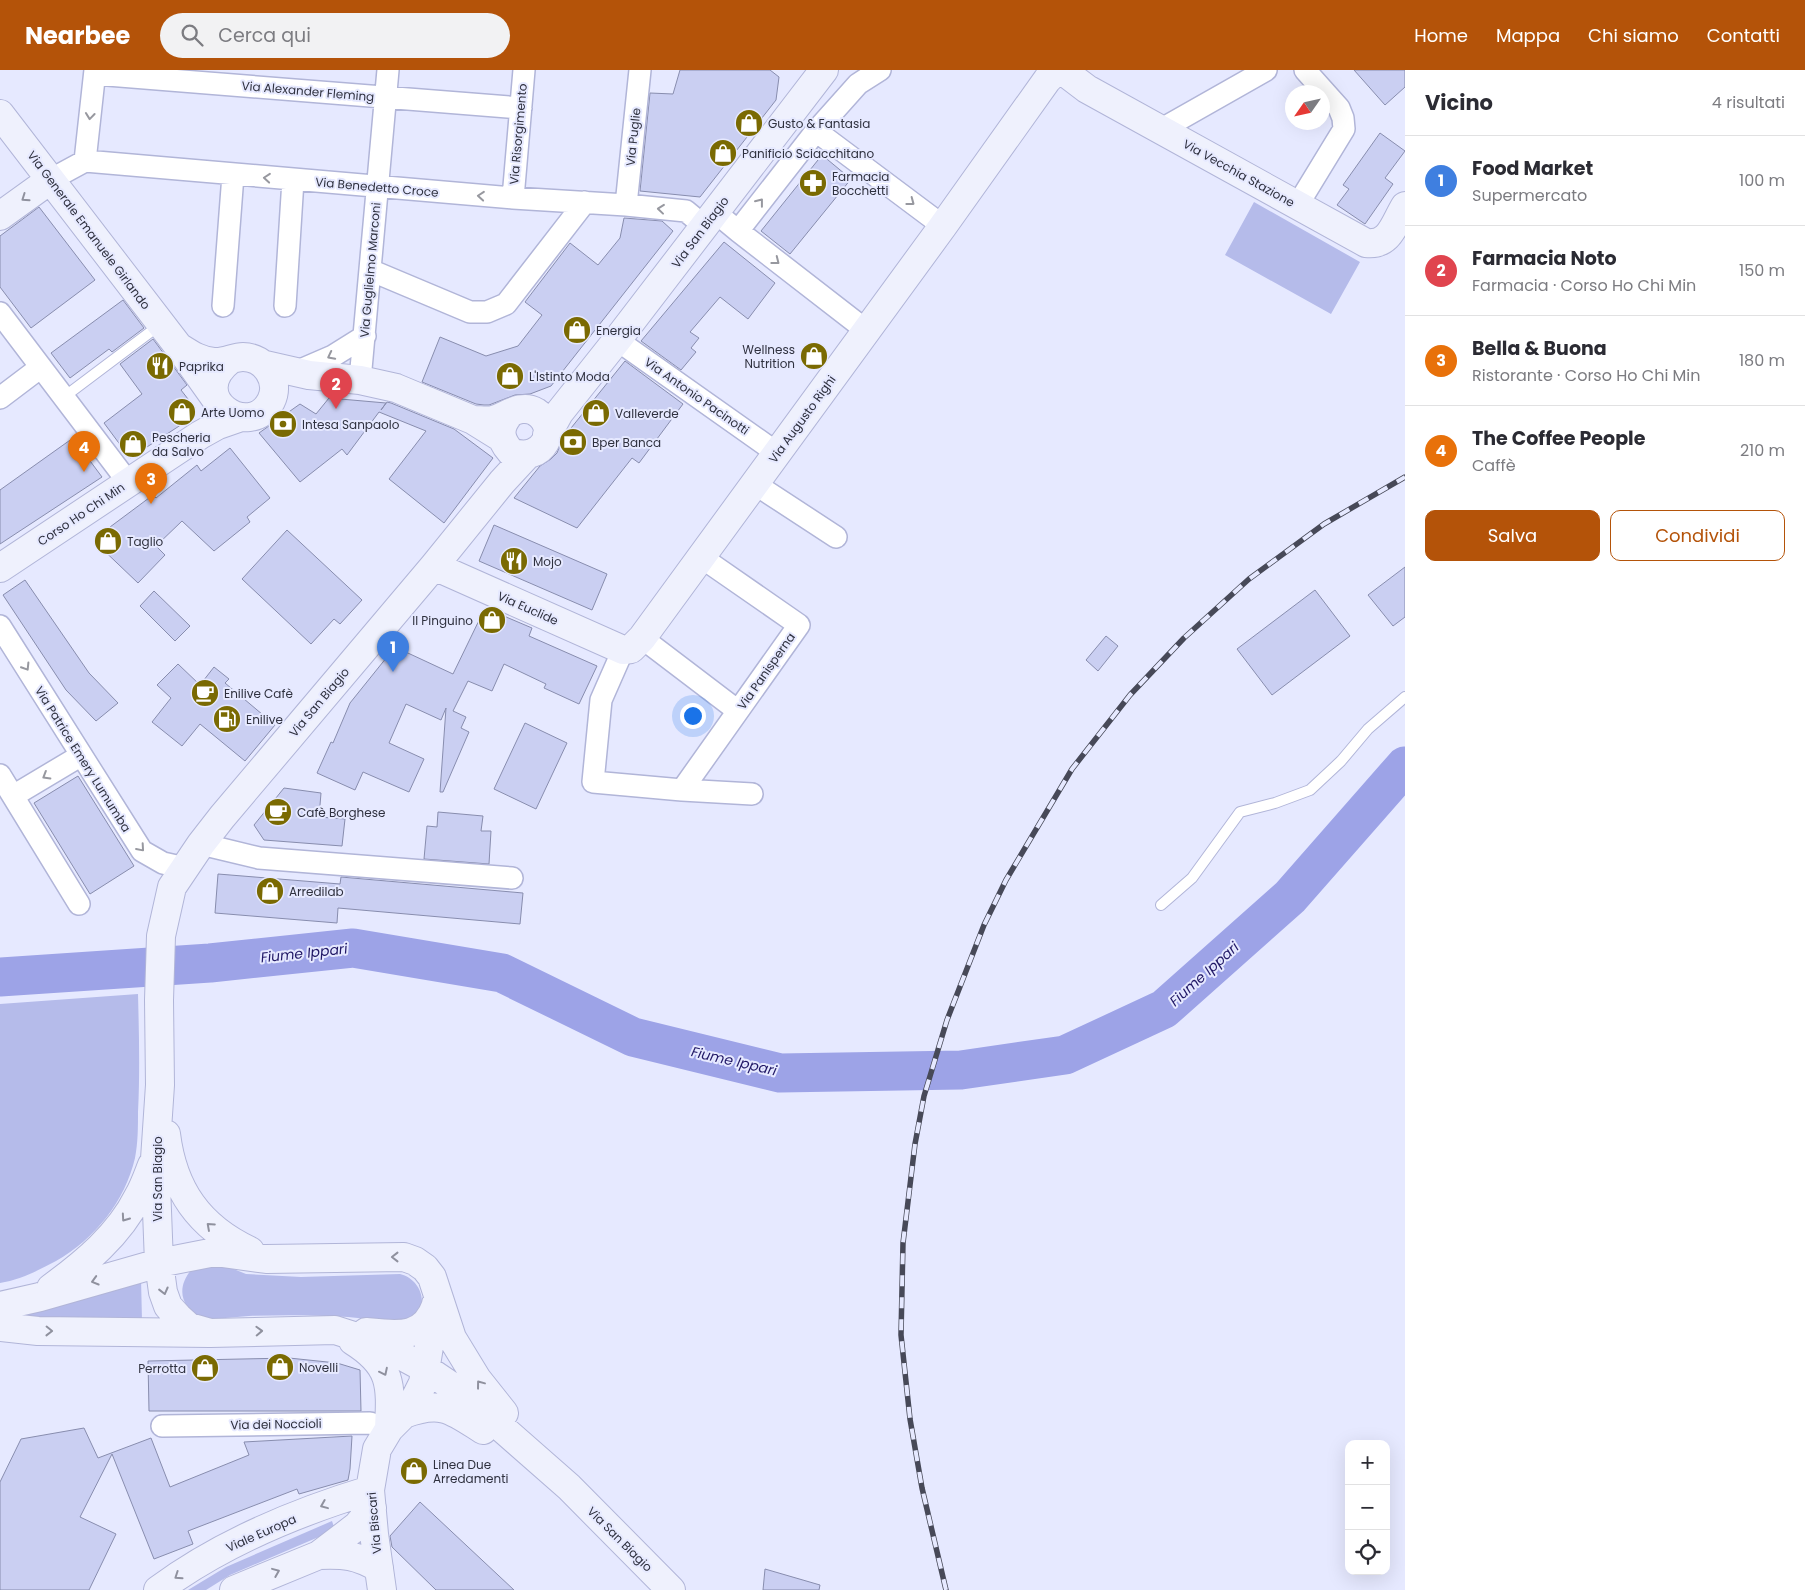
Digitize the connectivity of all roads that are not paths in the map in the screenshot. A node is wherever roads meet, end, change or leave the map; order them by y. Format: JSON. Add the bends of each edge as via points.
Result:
{"nodes":[{"id":1,"x":388,"y":70,"type":"edge"},
{"id":2,"x":524,"y":70,"type":"edge"},
{"id":3,"x":640,"y":70,"type":"edge"},
{"id":4,"x":802,"y":70,"type":"edge"},
{"id":5,"x":824,"y":70,"type":"edge"},
{"id":6,"x":880,"y":70,"type":"edge"},
{"id":7,"x":1057,"y":70,"type":"edge"},
{"id":8,"x":1062,"y":70,"type":"edge"},
{"id":9,"x":1266,"y":70,"type":"edge"},
{"id":10,"x":1305,"y":70,"type":"edge"},
{"id":11,"x":95,"y":72,"type":"edge"},
{"id":12,"x":386,"y":98,"type":"junction"},
{"id":13,"x":799,"y":101,"type":"junction"},
{"id":14,"x":521,"y":108,"type":"junction"},
{"id":15,"x":0,"y":114,"type":"edge"},
{"id":16,"x":1162,"y":130,"type":"junction"},
{"id":17,"x":816,"y":131,"type":"junction"},
{"id":18,"x":85,"y":161,"type":"junction"},
{"id":19,"x":233,"y":175,"type":"junction"},
{"id":20,"x":50,"y":180,"type":"junction"},
{"id":21,"x":293,"y":180,"type":"junction"},
{"id":22,"x":378,"y":187,"type":"junction"},
{"id":23,"x":513,"y":198,"type":"junction"},
{"id":24,"x":585,"y":202,"type":"junction"},
{"id":25,"x":626,"y":205,"type":"junction"},
{"id":26,"x":1297,"y":206,"type":"junction"},
{"id":27,"x":1405,"y":206,"type":"edge"},
{"id":28,"x":0,"y":216,"type":"edge"},
{"id":29,"x":710,"y":219,"type":"junction"},
{"id":30,"x":943,"y":226,"type":"junction"},
{"id":31,"x":738,"y":231,"type":"junction"},
{"id":32,"x":370,"y":270,"type":"junction"},
{"id":33,"x":223,"y":306,"type":"dead end"},
{"id":34,"x":285,"y":306,"type":"dead end"},
{"id":35,"x":0,"y":312,"type":"edge"},
{"id":36,"x":161,"y":324,"type":"junction"},
{"id":37,"x":867,"y":331,"type":"junction"},
{"id":38,"x":365,"y":336,"type":"junction"},
{"id":39,"x":617,"y":340,"type":"junction"},
{"id":40,"x":178,"y":346,"type":"junction"},
{"id":41,"x":230,"y":360,"type":"junction"},
{"id":42,"x":265,"y":365,"type":"junction"},
{"id":43,"x":41,"y":367,"type":"junction"},
{"id":44,"x":302,"y":373,"type":"junction"},
{"id":45,"x":360,"y":380,"type":"junction"},
{"id":46,"x":575,"y":393,"type":"junction"},
{"id":47,"x":64,"y":397,"type":"junction"},
{"id":48,"x":0,"y":398,"type":"edge"},
{"id":49,"x":216,"y":398,"type":"junction"},
{"id":50,"x":271,"y":400,"type":"junction"},
{"id":51,"x":241,"y":417,"type":"junction"},
{"id":52,"x":514,"y":433,"type":"junction"},
{"id":53,"x":777,"y":453,"type":"junction"},
{"id":54,"x":128,"y":482,"type":"junction"},
{"id":55,"x":755,"y":484,"type":"junction"},
{"id":56,"x":836,"y":537,"type":"dead end"},
{"id":57,"x":701,"y":557,"type":"junction"},
{"id":58,"x":434,"y":566,"type":"junction"},
{"id":59,"x":0,"y":568,"type":"edge"},
{"id":60,"x":0,"y":626,"type":"edge"},
{"id":61,"x":632,"y":644,"type":"junction"},
{"id":62,"x":1405,"y":697,"type":"edge"},
{"id":63,"x":738,"y":711,"type":"junction"},
{"id":64,"x":80,"y":756,"type":"junction"},
{"id":65,"x":0,"y":775,"type":"edge"},
{"id":66,"x":682,"y":790,"type":"junction"},
{"id":67,"x":752,"y":794,"type":"dead end"},
{"id":68,"x":13,"y":796,"type":"junction"},
{"id":69,"x":201,"y":844,"type":"junction"},
{"id":70,"x":185,"y":868,"type":"junction"},
{"id":71,"x":512,"y":878,"type":"dead end"},
{"id":72,"x":79,"y":904,"type":"dead end"},
{"id":73,"x":1161,"y":905,"type":"dead end"},
{"id":74,"x":160,"y":1085,"type":"junction"},
{"id":75,"x":155,"y":1159,"type":"junction"},
{"id":76,"x":266,"y":1259,"type":"junction"},
{"id":77,"x":159,"y":1263,"type":"junction"},
{"id":78,"x":40,"y":1297,"type":"junction"},
{"id":79,"x":436,"y":1300,"type":"junction"},
{"id":80,"x":0,"y":1306,"type":"edge"},
{"id":81,"x":0,"y":1327,"type":"edge"},
{"id":82,"x":334,"y":1330,"type":"junction"},
{"id":83,"x":210,"y":1333,"type":"junction"},
{"id":84,"x":426,"y":1369,"type":"junction"},
{"id":85,"x":397,"y":1422,"type":"junction"},
{"id":86,"x":162,"y":1426,"type":"dead end"},
{"id":87,"x":569,"y":1488,"type":"junction"},
{"id":88,"x":371,"y":1499,"type":"junction"},
{"id":89,"x":319,"y":1555,"type":"junction"},
{"id":90,"x":380,"y":1579,"type":"edge"},
{"id":91,"x":158,"y":1590,"type":"edge"},
{"id":92,"x":234,"y":1590,"type":"edge"},
{"id":93,"x":671,"y":1590,"type":"edge"}],
"edges":[{"from":1,"to":12,"type":"street","name":"Via Guglielmo Marconi"},
{"from":2,"to":14,"type":"street","name":"Via Risorgimento"},
{"from":3,"to":25,"type":"street","name":"Via Puglie"},
{"from":4,"to":13,"type":"main road"},
{"from":5,"to":13,"type":"main road","name":"Via San Biagio"},
{"from":6,"to":17,"type":"street","via":[[858,84]]},
{"from":7,"to":30,"type":"main road","name":"Via Augusto Righi"},
{"from":8,"to":16,"type":"main road","name":"Via Vecchia Stazione","via":[[1088,89]]},
{"from":9,"to":16,"type":"street"},
{"from":10,"to":26,"type":"street","via":[[1339,108],[1344,129]]},
{"from":11,"to":12,"type":"street","name":"Via Alexander Fleming"},
{"from":11,"to":18,"type":"street","one_way":true},
{"from":12,"to":14,"type":"street","name":"Via Alexander Fleming"},
{"from":12,"to":22,"type":"street","name":"Via Guglielmo Marconi"},
{"from":13,"to":29,"type":"main road","name":"Via San Biagio"},
{"from":14,"to":23,"type":"street","name":"Via Risorgimento"},
{"from":15,"to":20,"type":"main road","name":"Via Generale Emanuele Girlando"},
{"from":16,"to":26,"type":"main road","name":"Via Vecchia Stazione"},
{"from":17,"to":30,"type":"street","one_way":true},
{"from":31,"to":17,"type":"street","one_way":true},
{"from":18,"to":19,"type":"street","name":"Via Benedetto Croce"},
{"from":18,"to":20,"type":"street"},
{"from":21,"to":19,"type":"street","name":"Via Benedetto Croce","one_way":true},
{"from":19,"to":33,"type":"street"},
{"from":20,"to":28,"type":"main road","one_way":true},
{"from":20,"to":36,"type":"main road","name":"Via Generale Emanuele Girlando"},
{"from":21,"to":22,"type":"street","name":"Via Benedetto Croce"},
{"from":21,"to":34,"type":"street"},
{"from":23,"to":22,"type":"street","name":"Via Benedetto Croce","one_way":true},
{"from":22,"to":32,"type":"street","name":"Via Guglielmo Marconi"},
{"from":23,"to":24,"type":"street","name":"Via Benedetto Croce"},
{"from":24,"to":25,"type":"street","name":"Via Benedetto Croce"},
{"from":24,"to":32,"type":"street","via":[[506,304],[487,312],[470,312]]},
{"from":29,"to":25,"type":"street","name":"Via Benedetto Croce","one_way":true,"via":[[686,211]]},
{"from":26,"to":27,"type":"main road","name":"Via Vecchia Stazione","via":[[1366,243],[1375,244],[1385,240]]},
{"from":29,"to":31,"type":"street","name":"Via Benedetto Croce"},
{"from":29,"to":39,"type":"main road","name":"Via San Biagio"},
{"from":30,"to":37,"type":"main road","name":"Via Augusto Righi"},
{"from":31,"to":37,"type":"street","name":"Via Benedetto Croce","one_way":true},
{"from":32,"to":38,"type":"street","name":"Via Guglielmo Marconi"},
{"from":35,"to":43,"type":"street"},
{"from":36,"to":40,"type":"main road","name":"Via Generale Emanuele Girlando"},
{"from":36,"to":47,"type":"lane"},
{"from":37,"to":53,"type":"main road","name":"Via Augusto Righi"},
{"from":38,"to":44,"type":"street","one_way":true},
{"from":38,"to":45,"type":"street","name":"Via Guglielmo Marconi"},
{"from":39,"to":46,"type":"main road","name":"Via San Biagio"},
{"from":39,"to":53,"type":"street","name":"Via Antonio Pacinotti"},
{"from":40,"to":41,"type":"main road","via":[[200,360]]},
{"from":40,"to":49,"type":"main road","name":"Via Generale Emanuele Girlando"},
{"from":41,"to":42,"type":"main road","via":[[242,357]]},
{"from":41,"to":49,"type":"main road","via":[[220,367],[215,378]]},
{"from":42,"to":44,"type":"main road"},
{"from":42,"to":50,"type":"main road","via":[[272,376]]},
{"from":43,"to":47,"type":"street"},
{"from":43,"to":48,"type":"street"},
{"from":44,"to":45,"type":"main road"},
{"from":44,"to":50,"type":"main road"},
{"from":45,"to":52,"type":"main road","via":[[396,388]]},
{"from":46,"to":52,"type":"main road"},
{"from":46,"to":52,"type":"main road","name":"Via San Biagio","via":[[540,449]]},
{"from":47,"to":54,"type":"street"},
{"from":49,"to":51,"type":"main road","via":[[221,408]]},
{"from":50,"to":51,"type":"main road","via":[[264,410],[253,416]]},
{"from":51,"to":54,"type":"main road","name":"Corso Ho Chi Min","via":[[200,435]]},
{"from":52,"to":58,"type":"main road","name":"Via San Biagio","via":[[502,482]]},
{"from":53,"to":55,"type":"main road","name":"Via Augusto Righi"},
{"from":54,"to":59,"type":"main road","name":"Corso Ho Chi Min"},
{"from":55,"to":56,"type":"street"},
{"from":55,"to":57,"type":"main road","name":"Via Augusto Righi"},
{"from":57,"to":61,"type":"main road","name":"Via Augusto Righi"},
{"from":57,"to":63,"type":"street","name":"Via Panisperna","via":[[799,625]]},
{"from":58,"to":61,"type":"main road","name":"Via Euclide"},
{"from":58,"to":69,"type":"main road","name":"Via San Biagio"},
{"from":60,"to":64,"type":"street","name":"Via Patrice Emery Lumumba","one_way":true},
{"from":61,"to":63,"type":"street","name":"Via Euclide"},
{"from":61,"to":66,"type":"street","name":"Via Augusto Righi","via":[[600,700],[593,782]]},
{"from":62,"to":73,"type":"lane","via":[[1368,729],[1310,790],[1240,812],[1192,878]]},
{"from":63,"to":66,"type":"street","name":"Via Panisperna"},
{"from":64,"to":68,"type":"street","one_way":true},
{"from":64,"to":70,"type":"street","name":"Via Patrice Emery Lumumba","one_way":true,"via":[[142,851],[163,863]]},
{"from":65,"to":68,"type":"street"},
{"from":66,"to":67,"type":"street"},
{"from":68,"to":72,"type":"street"},
{"from":69,"to":70,"type":"main road","name":"Via San Biagio"},
{"from":69,"to":71,"type":"street","via":[[259,858]]},
{"from":70,"to":74,"type":"main road","name":"Via San Biagio","via":[[172,887],[160,936]]},
{"from":74,"to":75,"type":"main road","name":"Via San Biagio"},
{"from":76,"to":74,"type":"main road","one_way":true,"via":[[215,1231],[198,1215],[185,1194],[168,1150]]},
{"from":75,"to":77,"type":"main road","name":"Via San Biagio"},
{"from":75,"to":78,"type":"main road","one_way":true,"via":[[139,1196],[113,1234]]},
{"from":76,"to":77,"type":"main road","via":[[215,1252]]},
{"from":79,"to":76,"type":"main road","one_way":true,"via":[[432,1277],[415,1261],[404,1257]]},
{"from":77,"to":78,"type":"main road","one_way":true},
{"from":77,"to":83,"type":"main road","name":"Via San Biagio","one_way":true,"via":[[168,1306],[189,1327]]},
{"from":78,"to":80,"type":"main road"},
{"from":79,"to":82,"type":"main road","via":[[430,1318],[411,1333]]},
{"from":79,"to":84,"type":"main road","name":"Via Biscari"},
{"from":87,"to":79,"type":"main road","one_way":true,"via":[[477,1379],[452,1338]]},
{"from":81,"to":83,"type":"main road","one_way":true,"via":[[38,1331]]},
{"from":83,"to":82,"type":"main road","one_way":true},
{"from":82,"to":84,"type":"main road","via":[[382,1345]]},
{"from":82,"to":85,"type":"main road","one_way":true,"via":[[364,1348],[379,1362],[387,1378]]},
{"from":84,"to":85,"type":"main road","name":"Via Biscari","via":[[423,1383]]},
{"from":84,"to":87,"type":"main road","via":[[463,1394]]},
{"from":85,"to":86,"type":"street","name":"Via dei Noccioli"},
{"from":85,"to":87,"type":"main road","via":[[420,1408],[454,1410]]},
{"from":85,"to":88,"type":"main road","name":"Via Biscari","via":[[377,1449]]},
{"from":87,"to":93,"type":"main road","name":"Via San Biagio"},
{"from":88,"to":89,"type":"main road","via":[[357,1526]]},
{"from":88,"to":90,"type":"main road","name":"Via Biscari"},
{"from":88,"to":91,"type":"main road","name":"Viale Europa","one_way":true,"via":[[330,1502],[206,1558]]},
{"from":89,"to":90,"type":"main road","via":[[340,1554],[362,1559]]},
{"from":92,"to":89,"type":"main road","one_way":true}]}
